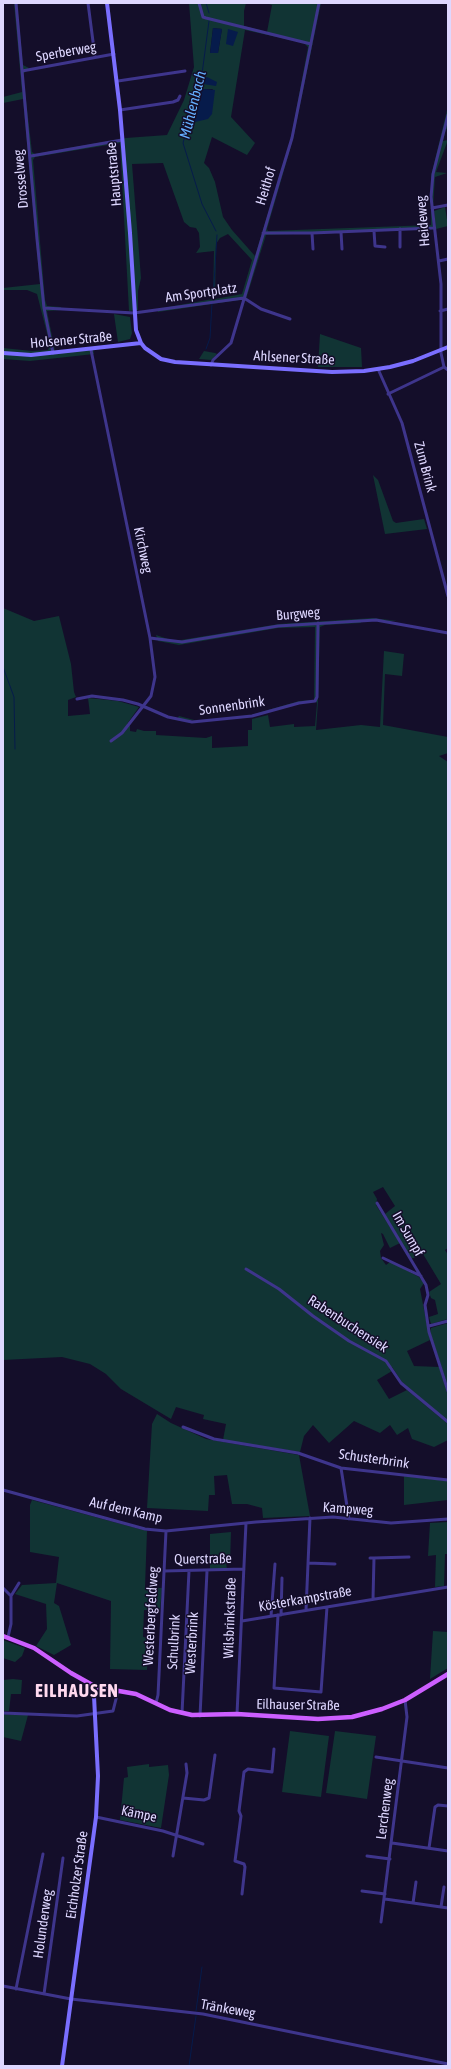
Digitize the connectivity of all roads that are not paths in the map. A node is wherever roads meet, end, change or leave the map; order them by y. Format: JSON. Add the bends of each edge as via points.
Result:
{"nodes":[{"id":1,"x":16,"y":3,"type":"edge"},
{"id":2,"x":88,"y":3,"type":"edge"},
{"id":3,"x":107,"y":3,"type":"edge"},
{"id":4,"x":199,"y":3,"type":"edge"},
{"id":5,"x":319,"y":3,"type":"edge"},
{"id":6,"x":311,"y":44,"type":"junction"},
{"id":7,"x":114,"y":54,"type":"junction"},
{"id":8,"x":95,"y":57,"type":"junction"},
{"id":9,"x":22,"y":71,"type":"junction"},
{"id":10,"x":185,"y":71,"type":"dead end"},
{"id":11,"x":118,"y":81,"type":"junction"},
{"id":12,"x":180,"y":96,"type":"dead end"},
{"id":13,"x":120,"y":110,"type":"junction"},
{"id":14,"x":448,"y":114,"type":"edge"},
{"id":15,"x":122,"y":140,"type":"junction"},
{"id":16,"x":31,"y":156,"type":"junction"},
{"id":17,"x":448,"y":204,"type":"edge"},
{"id":18,"x":432,"y":208,"type":"junction"},
{"id":19,"x":433,"y":228,"type":"junction"},
{"id":20,"x":400,"y":229,"type":"junction"},
{"id":21,"x":374,"y":231,"type":"junction"},
{"id":22,"x":341,"y":232,"type":"junction"},
{"id":23,"x":263,"y":233,"type":"junction"},
{"id":24,"x":312,"y":233,"type":"junction"},
{"id":25,"x":385,"y":247,"type":"dead end"},
{"id":26,"x":400,"y":247,"type":"dead end"},
{"id":27,"x":313,"y":249,"type":"dead end"},
{"id":28,"x":342,"y":249,"type":"dead end"},
{"id":29,"x":448,"y":259,"type":"edge"},
{"id":30,"x":439,"y":261,"type":"junction"},
{"id":31,"x":244,"y":298,"type":"junction"},
{"id":32,"x":44,"y":308,"type":"junction"},
{"id":33,"x":448,"y":309,"type":"edge"},
{"id":34,"x":440,"y":311,"type":"junction"},
{"id":35,"x":134,"y":313,"type":"junction"},
{"id":36,"x":290,"y":319,"type":"dead end"},
{"id":37,"x":141,"y":343,"type":"junction"},
{"id":38,"x":448,"y":347,"type":"edge"},
{"id":39,"x":91,"y":350,"type":"junction"},
{"id":40,"x":441,"y":350,"type":"junction"},
{"id":41,"x":3,"y":353,"type":"edge"},
{"id":42,"x":53,"y":353,"type":"junction"},
{"id":43,"x":211,"y":365,"type":"junction"},
{"id":44,"x":444,"y":367,"type":"junction"},
{"id":45,"x":378,"y":369,"type":"junction"},
{"id":46,"x":448,"y":370,"type":"edge"},
{"id":47,"x":388,"y":394,"type":"junction"},
{"id":48,"x":448,"y":596,"type":"edge"},
{"id":49,"x":318,"y":623,"type":"junction"},
{"id":50,"x":448,"y":633,"type":"edge"},
{"id":51,"x":150,"y":638,"type":"junction"},
{"id":52,"x":77,"y":699,"type":"dead end"},
{"id":53,"x":142,"y":707,"type":"junction"},
{"id":54,"x":111,"y":741,"type":"dead end"},
{"id":55,"x":377,"y":1203,"type":"dead end"},
{"id":56,"x":383,"y":1258,"type":"dead end"},
{"id":57,"x":246,"y":1269,"type":"dead end"},
{"id":58,"x":421,"y":1276,"type":"junction"},
{"id":59,"x":448,"y":1321,"type":"edge"},
{"id":60,"x":429,"y":1326,"type":"junction"},
{"id":61,"x":448,"y":1391,"type":"edge"},
{"id":62,"x":448,"y":1422,"type":"edge"},
{"id":63,"x":184,"y":1427,"type":"dead end"},
{"id":64,"x":341,"y":1468,"type":"junction"},
{"id":65,"x":448,"y":1480,"type":"edge"},
{"id":66,"x":3,"y":1490,"type":"edge"},
{"id":67,"x":310,"y":1518,"type":"junction"},
{"id":68,"x":349,"y":1519,"type":"junction"},
{"id":69,"x":448,"y":1519,"type":"edge"},
{"id":70,"x":246,"y":1523,"type":"junction"},
{"id":71,"x":166,"y":1531,"type":"junction"},
{"id":72,"x":409,"y":1556,"type":"dead end"},
{"id":73,"x":308,"y":1563,"type":"junction"},
{"id":74,"x":275,"y":1564,"type":"dead end"},
{"id":75,"x":335,"y":1564,"type":"dead end"},
{"id":76,"x":244,"y":1569,"type":"junction"},
{"id":77,"x":164,"y":1571,"type":"junction"},
{"id":78,"x":189,"y":1571,"type":"junction"},
{"id":79,"x":207,"y":1571,"type":"junction"},
{"id":80,"x":282,"y":1578,"type":"dead end"},
{"id":81,"x":19,"y":1583,"type":"dead end"},
{"id":82,"x":448,"y":1587,"type":"edge"},
{"id":83,"x":3,"y":1588,"type":"edge"},
{"id":84,"x":12,"y":1596,"type":"junction"},
{"id":85,"x":373,"y":1599,"type":"junction"},
{"id":86,"x":327,"y":1607,"type":"junction"},
{"id":87,"x":306,"y":1610,"type":"junction"},
{"id":88,"x":279,"y":1615,"type":"junction"},
{"id":89,"x":271,"y":1616,"type":"junction"},
{"id":90,"x":242,"y":1621,"type":"junction"},
{"id":91,"x":5,"y":1637,"type":"edge"},
{"id":92,"x":448,"y":1674,"type":"edge"},
{"id":93,"x":96,"y":1687,"type":"junction"},
{"id":94,"x":118,"y":1691,"type":"junction"},
{"id":95,"x":405,"y":1700,"type":"junction"},
{"id":96,"x":156,"y":1702,"type":"junction"},
{"id":97,"x":3,"y":1712,"type":"edge"},
{"id":98,"x":95,"y":1714,"type":"junction"},
{"id":99,"x":182,"y":1714,"type":"junction"},
{"id":100,"x":237,"y":1714,"type":"junction"},
{"id":101,"x":200,"y":1716,"type":"junction"},
{"id":102,"x":274,"y":1749,"type":"dead end"},
{"id":103,"x":215,"y":1755,"type":"dead end"},
{"id":104,"x":376,"y":1757,"type":"dead end"},
{"id":105,"x":402,"y":1761,"type":"junction"},
{"id":106,"x":186,"y":1764,"type":"dead end"},
{"id":107,"x":448,"y":1768,"type":"edge"},
{"id":108,"x":183,"y":1798,"type":"junction"},
{"id":109,"x":448,"y":1806,"type":"edge"},
{"id":110,"x":96,"y":1817,"type":"junction"},
{"id":111,"x":177,"y":1835,"type":"junction"},
{"id":112,"x":392,"y":1843,"type":"junction"},
{"id":113,"x":203,"y":1844,"type":"dead end"},
{"id":114,"x":430,"y":1848,"type":"junction"},
{"id":115,"x":448,"y":1851,"type":"edge"},
{"id":116,"x":43,"y":1854,"type":"dead end"},
{"id":117,"x":173,"y":1856,"type":"dead end"},
{"id":118,"x":367,"y":1856,"type":"dead end"},
{"id":119,"x":63,"y":1858,"type":"dead end"},
{"id":120,"x":390,"y":1859,"type":"junction"},
{"id":121,"x":416,"y":1882,"type":"dead end"},
{"id":122,"x":444,"y":1887,"type":"dead end"},
{"id":123,"x":362,"y":1891,"type":"dead end"},
{"id":124,"x":242,"y":1894,"type":"dead end"},
{"id":125,"x":385,"y":1894,"type":"junction"},
{"id":126,"x":385,"y":1899,"type":"junction"},
{"id":127,"x":413,"y":1903,"type":"junction"},
{"id":128,"x":441,"y":1907,"type":"junction"},
{"id":129,"x":448,"y":1908,"type":"edge"},
{"id":130,"x":381,"y":1922,"type":"dead end"},
{"id":131,"x":3,"y":1986,"type":"edge"},
{"id":132,"x":16,"y":1989,"type":"junction"},
{"id":133,"x":44,"y":1994,"type":"junction"},
{"id":134,"x":71,"y":1999,"type":"junction"},
{"id":135,"x":448,"y":2064,"type":"edge"},
{"id":136,"x":62,"y":2066,"type":"edge"}],
"edges":[{"from":1,"to":9,"type":"street","name":"Drosselweg"},
{"from":2,"to":8,"type":"street"},
{"from":3,"to":7,"type":"main road","name":"Hauptstraße"},
{"from":4,"to":6,"type":"street","via":[[203,17]]},
{"from":5,"to":6,"type":"street","name":"Heithof"},
{"from":6,"to":23,"type":"street","name":"Heithof","via":[[292,138]]},
{"from":7,"to":8,"type":"street","name":"Sperberweg"},
{"from":7,"to":11,"type":"main road","name":"Hauptstraße"},
{"from":8,"to":9,"type":"street","name":"Sperberweg"},
{"from":9,"to":16,"type":"street","name":"Drosselweg"},
{"from":10,"to":11,"type":"street"},
{"from":11,"to":13,"type":"main road","name":"Hauptstraße"},
{"from":12,"to":13,"type":"street","via":[[173,102]]},
{"from":13,"to":15,"type":"main road","name":"Hauptstraße"},
{"from":14,"to":18,"type":"street","name":"Heideweg","via":[[433,174]]},
{"from":15,"to":16,"type":"street"},
{"from":15,"to":35,"type":"main road","name":"Hauptstraße"},
{"from":16,"to":32,"type":"street","name":"Drosselweg"},
{"from":17,"to":18,"type":"street"},
{"from":18,"to":19,"type":"street","name":"Heideweg"},
{"from":19,"to":20,"type":"street"},
{"from":19,"to":30,"type":"street","name":"Heideweg"},
{"from":20,"to":21,"type":"street"},
{"from":20,"to":26,"type":"street"},
{"from":21,"to":22,"type":"street"},
{"from":21,"to":25,"type":"street","via":[[375,246]]},
{"from":22,"to":24,"type":"street"},
{"from":22,"to":28,"type":"street"},
{"from":23,"to":24,"type":"street"},
{"from":23,"to":31,"type":"street","name":"Heithof"},
{"from":24,"to":27,"type":"street"},
{"from":29,"to":30,"type":"street"},
{"from":30,"to":34,"type":"street","name":"Heideweg"},
{"from":31,"to":35,"type":"street","name":"Am Sportplatz"},
{"from":31,"to":36,"type":"street","name":"Am Sportplatz","via":[[261,309]]},
{"from":31,"to":43,"type":"street","name":"Heithof","via":[[231,343]]},
{"from":32,"to":35,"type":"street","name":"Am Sportplatz"},
{"from":32,"to":42,"type":"street","name":"Drosselweg"},
{"from":33,"to":34,"type":"street"},
{"from":34,"to":40,"type":"street","name":"Heideweg"},
{"from":35,"to":37,"type":"main road","name":"Hauptstraße"},
{"from":37,"to":39,"type":"main road","name":"Holsener Straße"},
{"from":37,"to":43,"type":"main road","name":"Ahlsener Straße","via":[[161,360]]},
{"from":38,"to":40,"type":"main road","name":"Ahlsener Straße"},
{"from":39,"to":42,"type":"main road","name":"Holsener Straße"},
{"from":39,"to":51,"type":"street","name":"Kirchweg"},
{"from":40,"to":44,"type":"street","name":"Heideweg"},
{"from":40,"to":45,"type":"main road","name":"Ahlsener Straße","via":[[413,361]]},
{"from":41,"to":42,"type":"main road","name":"Holsener Straße"},
{"from":43,"to":45,"type":"main road","name":"Ahlsener Straße","via":[[332,372]]},
{"from":44,"to":46,"type":"street"},
{"from":44,"to":47,"type":"street"},
{"from":45,"to":47,"type":"street","name":"Zum Brink"},
{"from":47,"to":48,"type":"street","name":"Zum Brink","via":[[402,423]]},
{"from":49,"to":50,"type":"street","name":"Burgweg","via":[[376,620]]},
{"from":49,"to":51,"type":"street","name":"Burgweg","via":[[278,626],[182,642]]},
{"from":49,"to":53,"type":"street","name":"Sonnenbrink","via":[[315,701],[257,716],[192,722],[168,717]]},
{"from":51,"to":53,"type":"street","name":"Kirchweg","via":[[155,686]]},
{"from":52,"to":53,"type":"street","name":"Sonnenbrink","via":[[92,696],[123,700]]},
{"from":53,"to":54,"type":"street","name":"Kirchweg","via":[[122,733]]},
{"from":55,"to":58,"type":"street","name":"Im Sumpf"},
{"from":56,"to":58,"type":"street"},
{"from":57,"to":62,"type":"street","name":"Rabenbuchensiek","via":[[279,1289],[349,1341],[386,1361],[401,1383]]},
{"from":58,"to":60,"type":"street","name":"Im Sumpf","via":[[428,1292],[425,1305]]},
{"from":59,"to":60,"type":"street"},
{"from":60,"to":61,"type":"street","name":"Im Sumpf","via":[[430,1337]]},
{"from":63,"to":64,"type":"street","name":"Schusterbrink","via":[[214,1439],[298,1453]]},
{"from":64,"to":65,"type":"street","name":"Schusterbrink"},
{"from":64,"to":68,"type":"street"},
{"from":66,"to":71,"type":"street","name":"Auf dem Kamp","via":[[145,1529]]},
{"from":67,"to":68,"type":"street","name":"Kampweg"},
{"from":67,"to":70,"type":"street","name":"Kampweg"},
{"from":67,"to":73,"type":"street"},
{"from":68,"to":69,"type":"street","name":"Kampweg","via":[[391,1523]]},
{"from":70,"to":71,"type":"street","name":"Auf dem Kamp"},
{"from":70,"to":76,"type":"street","name":"Wilsbrinkstraße"},
{"from":71,"to":77,"type":"street","name":"Westerbergfeldweg"},
{"from":72,"to":85,"type":"street","name":"Kösterkampstraße","via":[[392,1559],[372,1558]]},
{"from":73,"to":75,"type":"street"},
{"from":73,"to":87,"type":"street"},
{"from":74,"to":89,"type":"street"},
{"from":76,"to":79,"type":"street","name":"Querstraße"},
{"from":76,"to":90,"type":"street","name":"Wilsbrinkstraße"},
{"from":77,"to":78,"type":"street","name":"Querstraße"},
{"from":77,"to":96,"type":"street","name":"Westerbergfeldweg"},
{"from":78,"to":79,"type":"street","name":"Querstraße"},
{"from":78,"to":99,"type":"street","name":"Schulbrink"},
{"from":79,"to":101,"type":"street","name":"Westerbrink"},
{"from":80,"to":88,"type":"street"},
{"from":81,"to":84,"type":"street"},
{"from":82,"to":85,"type":"street","name":"Kösterkampstraße"},
{"from":83,"to":84,"type":"street"},
{"from":84,"to":91,"type":"street","via":[[11,1624]]},
{"from":85,"to":86,"type":"street","name":"Kösterkampstraße"},
{"from":86,"to":87,"type":"street","name":"Kösterkampstraße"},
{"from":86,"to":88,"type":"street","via":[[321,1692],[274,1688]]},
{"from":87,"to":88,"type":"street","name":"Kösterkampstraße"},
{"from":88,"to":89,"type":"street","name":"Kösterkampstraße"},
{"from":89,"to":90,"type":"street","name":"Kösterkampstraße"},
{"from":90,"to":100,"type":"street","name":"Wilsbrinkstraße"},
{"from":91,"to":93,"type":"main road","name":"Eilhauser Straße","via":[[34,1648],[71,1674]]},
{"from":92,"to":95,"type":"main road","name":"Eilhauser Straße"},
{"from":93,"to":94,"type":"main road","name":"Eilhauser Straße"},
{"from":93,"to":98,"type":"main road","name":"Eichholzer Straße"},
{"from":94,"to":96,"type":"main road","name":"Eilhauser Straße","via":[[136,1694]]},
{"from":94,"to":98,"type":"street","via":[[113,1711]]},
{"from":95,"to":100,"type":"main road","name":"Eilhauser Straße","via":[[371,1712],[338,1718],[301,1719]]},
{"from":95,"to":105,"type":"street","name":"Lerchenweg","via":[[407,1717]]},
{"from":96,"to":99,"type":"main road","name":"Eilhauser Straße"},
{"from":97,"to":98,"type":"street","via":[[64,1716]]},
{"from":98,"to":110,"type":"main road","name":"Eichholzer Straße","via":[[98,1776]]},
{"from":99,"to":101,"type":"main road","name":"Eilhauser Straße"},
{"from":100,"to":101,"type":"main road","name":"Eilhauser Straße"},
{"from":102,"to":124,"type":"street","via":[[272,1772],[244,1772],[235,1861],[244,1864],[245,1867]]},
{"from":103,"to":108,"type":"street","via":[[209,1798]]},
{"from":104,"to":105,"type":"street","name":"Lerchenweg"},
{"from":105,"to":107,"type":"street"},
{"from":105,"to":112,"type":"street","name":"Lerchenweg"},
{"from":106,"to":108,"type":"street"},
{"from":108,"to":111,"type":"street"},
{"from":109,"to":114,"type":"street","via":[[434,1807]]},
{"from":110,"to":111,"type":"street","name":"Kämpe"},
{"from":110,"to":134,"type":"main road","name":"Eichholzer Straße"},
{"from":111,"to":113,"type":"street","name":"Kämpe"},
{"from":111,"to":117,"type":"street"},
{"from":112,"to":114,"type":"street"},
{"from":112,"to":120,"type":"street","name":"Lerchenweg"},
{"from":114,"to":115,"type":"street"},
{"from":116,"to":132,"type":"street"},
{"from":118,"to":120,"type":"street","name":"Lerchenweg"},
{"from":119,"to":133,"type":"street","name":"Holunderweg"},
{"from":120,"to":125,"type":"street","name":"Lerchenweg"},
{"from":121,"to":127,"type":"street"},
{"from":122,"to":128,"type":"street"},
{"from":123,"to":125,"type":"street"},
{"from":125,"to":126,"type":"street","name":"Lerchenweg"},
{"from":126,"to":127,"type":"street"},
{"from":126,"to":130,"type":"street","name":"Lerchenweg"},
{"from":127,"to":128,"type":"street"},
{"from":128,"to":129,"type":"street"},
{"from":131,"to":132,"type":"street","name":"Tränkeweg"},
{"from":132,"to":133,"type":"street","name":"Tränkeweg"},
{"from":133,"to":134,"type":"street","name":"Tränkeweg"},
{"from":134,"to":135,"type":"street","name":"Tränkeweg","via":[[203,2014]]},
{"from":134,"to":136,"type":"main road","name":"Eichholzer Straße"}]}
